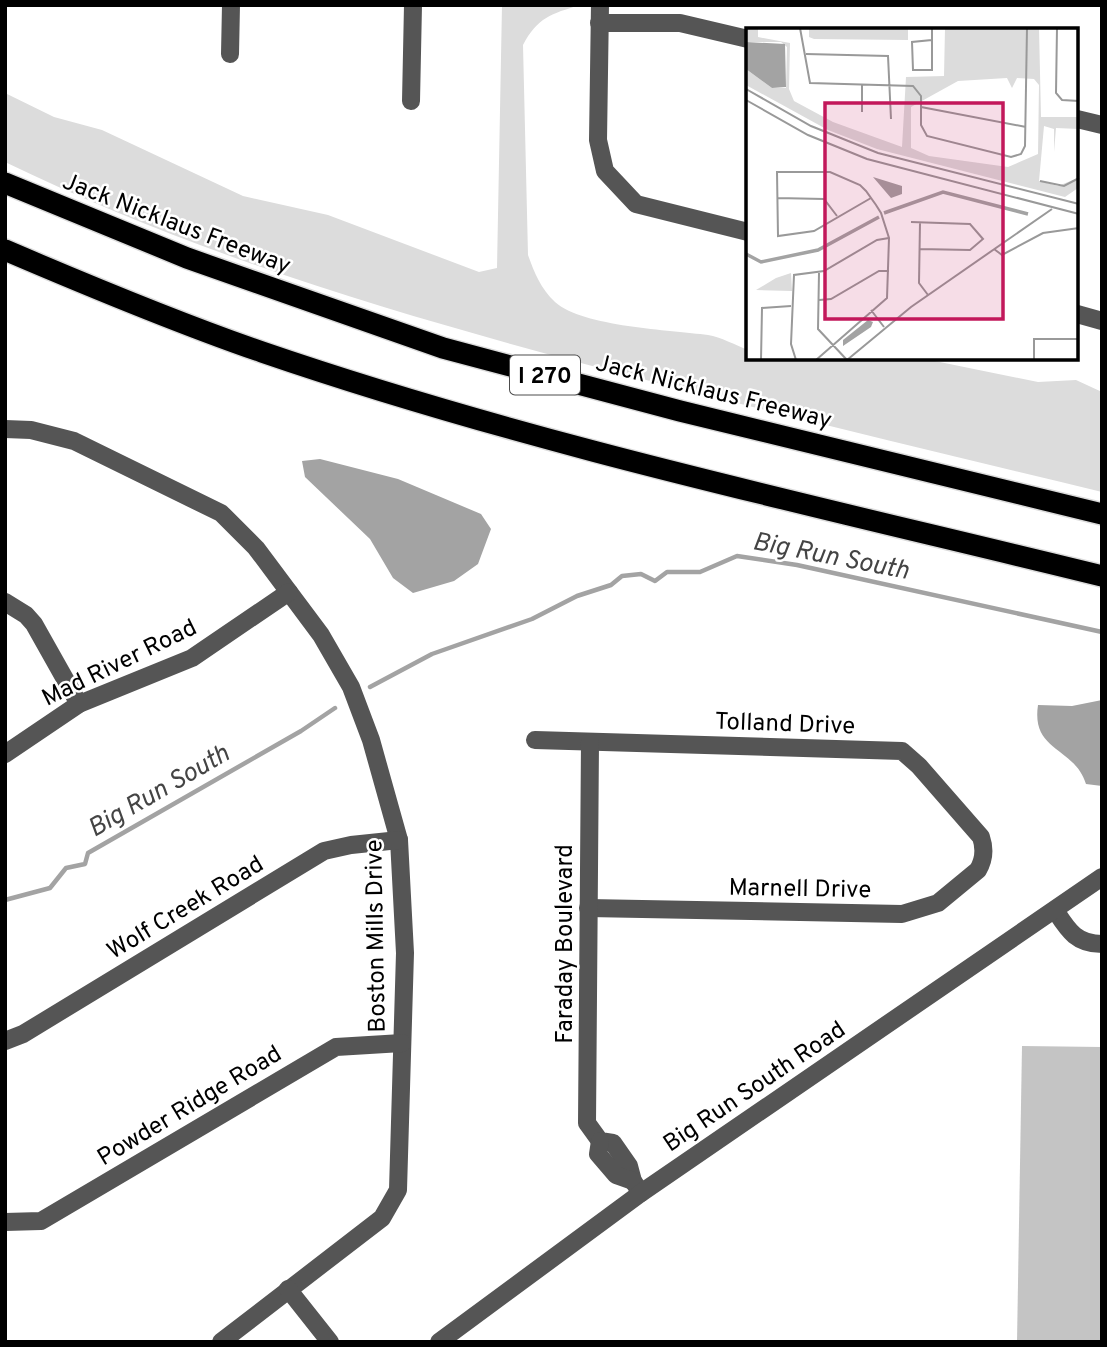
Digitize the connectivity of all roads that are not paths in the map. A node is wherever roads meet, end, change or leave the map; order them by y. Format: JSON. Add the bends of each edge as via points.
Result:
{"nodes":[{"id":1,"x":231,"y":5,"type":"edge"},
{"id":2,"x":413,"y":5,"type":"edge"},
{"id":3,"x":599,"y":14,"type":"edge"},
{"id":4,"x":746,"y":39,"type":"edge"},
{"id":5,"x":230,"y":54,"type":"dead end"},
{"id":6,"x":411,"y":101,"type":"dead end"},
{"id":7,"x":1079,"y":119,"type":"edge"},
{"id":8,"x":1102,"y":125,"type":"edge"},
{"id":9,"x":5,"y":183,"type":"edge"},
{"id":10,"x":746,"y":232,"type":"edge"},
{"id":11,"x":5,"y":250,"type":"edge"},
{"id":12,"x":1079,"y":315,"type":"edge"},
{"id":13,"x":1102,"y":321,"type":"edge"},
{"id":14,"x":5,"y":429,"type":"edge"},
{"id":15,"x":1102,"y":514,"type":"edge"},
{"id":16,"x":1102,"y":576,"type":"edge"},
{"id":17,"x":289,"y":593,"type":"junction"},
{"id":18,"x":5,"y":602,"type":"edge"},
{"id":19,"x":79,"y":704,"type":"junction"},
{"id":20,"x":535,"y":740,"type":"dead end"},
{"id":21,"x":590,"y":742,"type":"junction"},
{"id":22,"x":5,"y":754,"type":"edge"},
{"id":23,"x":400,"y":840,"type":"junction"},
{"id":24,"x":984,"y":851,"type":"joint"},
{"id":25,"x":1102,"y":877,"type":"edge"},
{"id":26,"x":588,"y":908,"type":"junction"},
{"id":27,"x":1055,"y":910,"type":"junction"},
{"id":28,"x":1102,"y":944,"type":"edge"},
{"id":29,"x":5,"y":1041,"type":"edge"},
{"id":30,"x":402,"y":1043,"type":"junction"},
{"id":31,"x":637,"y":1187,"type":"junction"},
{"id":32,"x":5,"y":1222,"type":"edge"},
{"id":33,"x":288,"y":1289,"type":"junction"},
{"id":34,"x":222,"y":1342,"type":"edge"},
{"id":35,"x":330,"y":1342,"type":"edge"},
{"id":36,"x":439,"y":1342,"type":"edge"}],
"edges":[{"from":1,"to":5,"type":"street"},
{"from":2,"to":6,"type":"street"},
{"from":3,"to":4,"type":"street","via":[[680,23]]},
{"from":3,"to":10,"type":"street","via":[[598,140],[605,171],[636,204]]},
{"from":7,"to":8,"type":"street"},
{"from":9,"to":15,"type":"highway","name":"Jack Nicklaus Freeway","number":"I 270","via":[[187,258],[443,348]]},
{"from":11,"to":16,"type":"highway","number":"I 270","via":[[247,346],[372,388],[667,470]]},
{"from":12,"to":13,"type":"street"},
{"from":14,"to":17,"type":"street","name":"Boston Mills Drive","via":[[74,441],[220,513],[256,548]]},
{"from":17,"to":19,"type":"street","name":"Mad River Road","via":[[192,658]]},
{"from":17,"to":23,"type":"street","name":"Boston Mills Drive","via":[[321,635],[351,687]]},
{"from":18,"to":19,"type":"street","via":[[34,624]]},
{"from":19,"to":22,"type":"street","name":"Mad River Road"},
{"from":20,"to":21,"type":"street","name":"Tolland Drive"},
{"from":21,"to":24,"type":"street","name":"Tolland Drive","via":[[901,751],[981,837]]},
{"from":21,"to":26,"type":"street","name":"Faraday Boulevard"},
{"from":23,"to":29,"type":"street","name":"Wolf Creek Road","via":[[324,852]]},
{"from":23,"to":30,"type":"street","name":"Boston Mills Drive","via":[[405,953]]},
{"from":24,"to":26,"type":"street","name":"Marnell Drive","via":[[978,870],[939,903],[902,914]]},
{"from":25,"to":27,"type":"street","name":"Big Run South Road"},
{"from":26,"to":31,"type":"street","name":"Faraday Boulevard","via":[[587,1123],[600,1142],[598,1154],[616,1175]]},
{"from":27,"to":28,"type":"street","via":[[1071,935],[1086,944]]},
{"from":27,"to":31,"type":"street","name":"Big Run South Road"},
{"from":30,"to":32,"type":"street","name":"Powder Ridge Road","via":[[336,1047],[41,1221]]},
{"from":30,"to":33,"type":"street","name":"Boston Mills Drive","via":[[398,1190],[382,1218]]},
{"from":31,"to":36,"type":"street","name":"Big Run South Road"},
{"from":33,"to":34,"type":"street"},
{"from":33,"to":35,"type":"street"}]}
